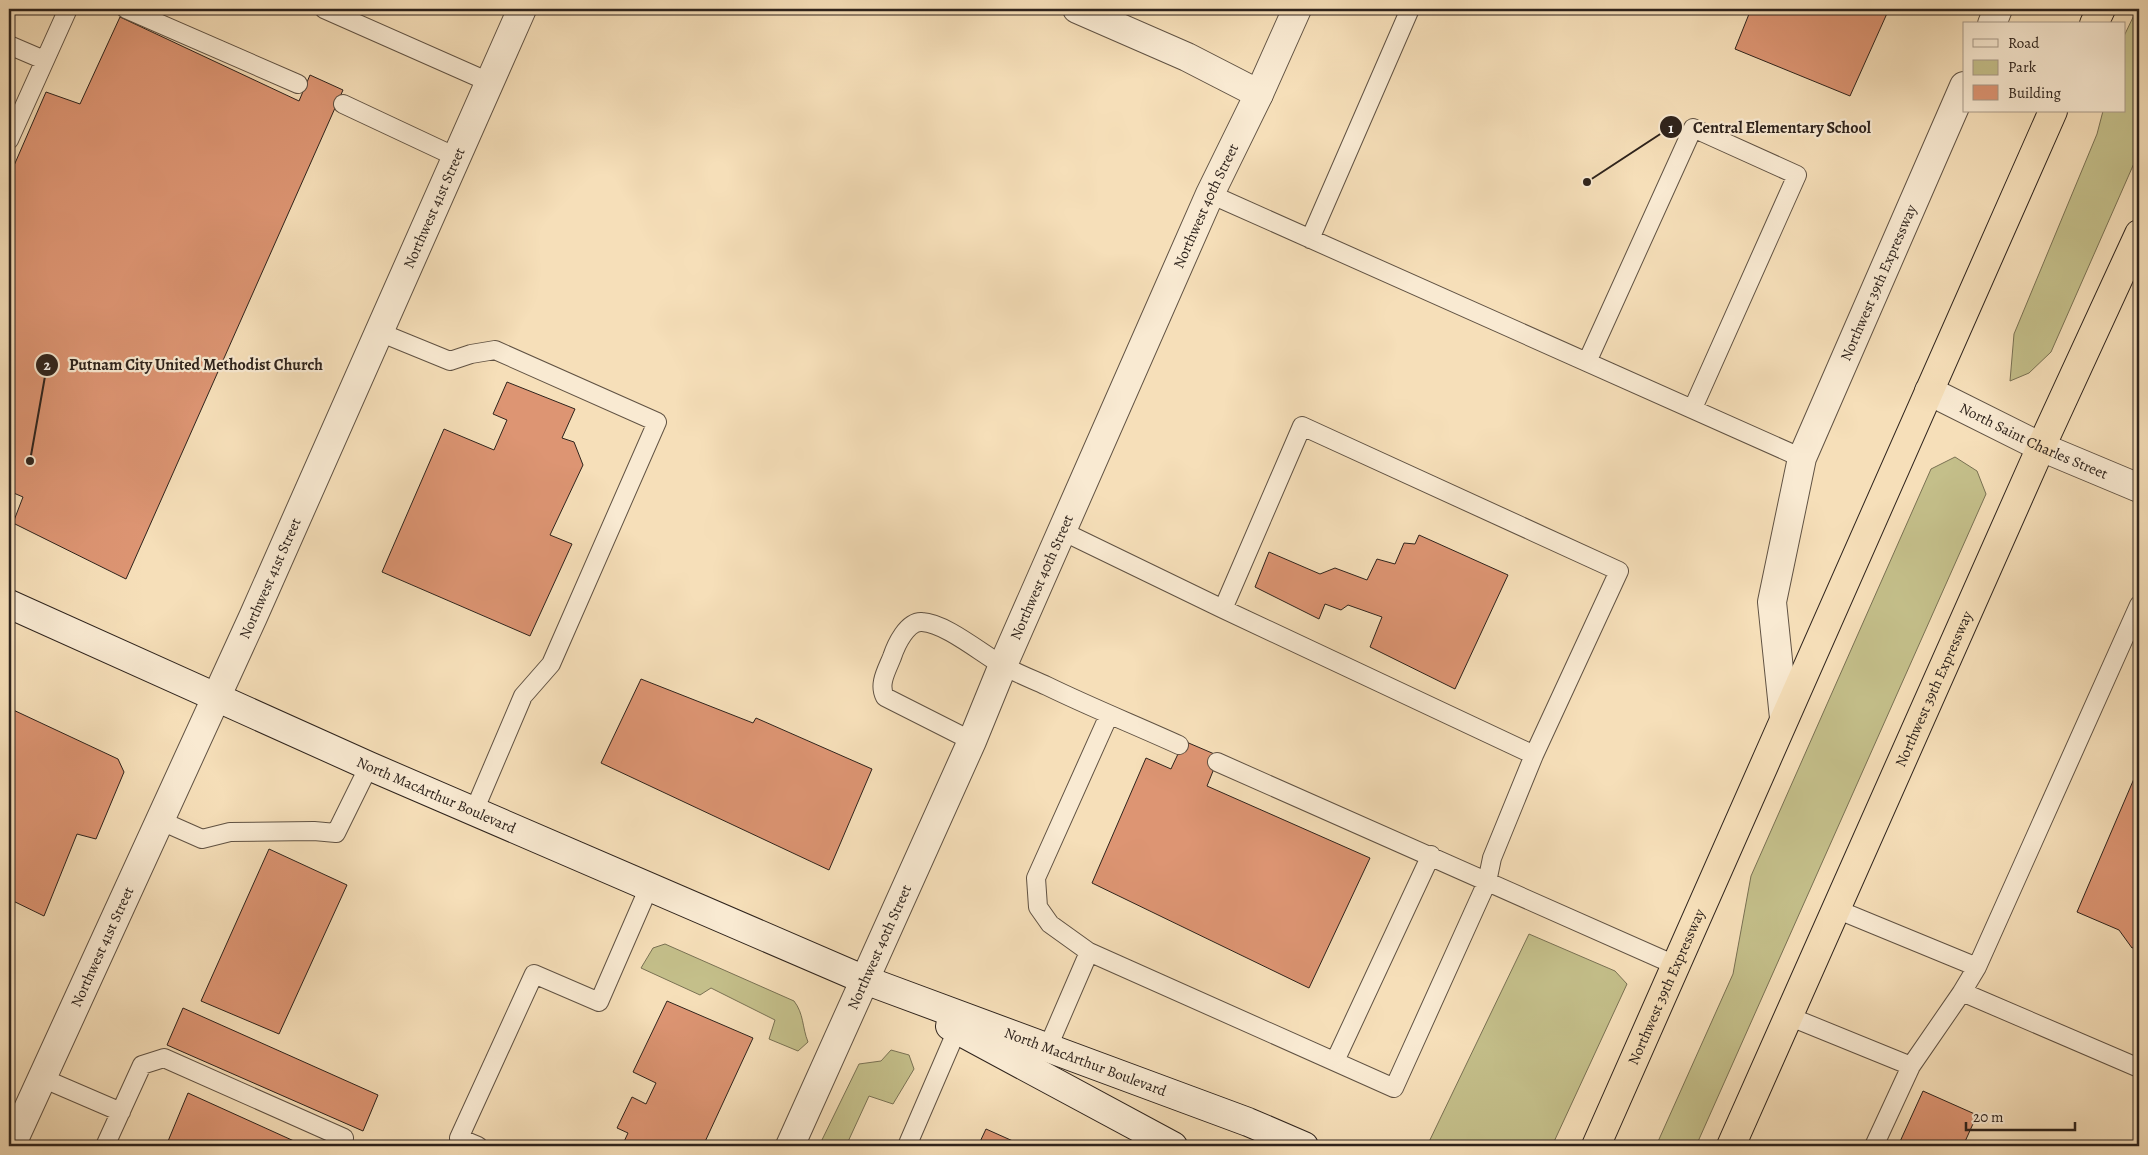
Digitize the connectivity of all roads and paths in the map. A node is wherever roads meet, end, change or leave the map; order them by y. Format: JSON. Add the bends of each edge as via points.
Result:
{"nodes":[{"id":1,"x":68,"y":9,"type":"edge"},
{"id":2,"x":126,"y":9,"type":"edge"},
{"id":3,"x":324,"y":9,"type":"edge"},
{"id":4,"x":522,"y":9,"type":"edge"},
{"id":5,"x":1077,"y":9,"type":"edge"},
{"id":6,"x":1297,"y":9,"type":"edge"},
{"id":7,"x":1410,"y":9,"type":"edge"},
{"id":8,"x":1998,"y":9,"type":"edge"},
{"id":9,"x":2100,"y":9,"type":"edge"},
{"id":10,"x":1993,"y":22,"type":"edge"},
{"id":11,"x":2095,"y":22,"type":"edge"},
{"id":12,"x":9,"y":45,"type":"edge"},
{"id":13,"x":44,"y":60,"type":"junction"},
{"id":14,"x":489,"y":82,"type":"junction"},
{"id":15,"x":298,"y":84,"type":"dead end"},
{"id":16,"x":1963,"y":88,"type":"edge"},
{"id":17,"x":1259,"y":94,"type":"junction"},
{"id":18,"x":343,"y":104,"type":"dead end"},
{"id":19,"x":2054,"y":112,"type":"edge"},
{"id":20,"x":9,"y":136,"type":"edge"},
{"id":21,"x":456,"y":156,"type":"junction"},
{"id":22,"x":1210,"y":194,"type":"junction"},
{"id":23,"x":2139,"y":237,"type":"edge"},
{"id":24,"x":1310,"y":239,"type":"junction"},
{"id":25,"x":379,"y":332,"type":"junction"},
{"id":26,"x":1587,"y":362,"type":"junction"},
{"id":27,"x":1929,"y":391,"type":"junction"},
{"id":28,"x":1693,"y":408,"type":"junction"},
{"id":29,"x":2041,"y":447,"type":"junction"},
{"id":30,"x":1802,"y":458,"type":"junction"},
{"id":31,"x":2139,"y":488,"type":"edge"},
{"id":32,"x":1062,"y":530,"type":"junction"},
{"id":33,"x":9,"y":604,"type":"edge"},
{"id":34,"x":2139,"y":605,"type":"edge"},
{"id":35,"x":1223,"y":609,"type":"junction"},
{"id":36,"x":1003,"y":665,"type":"junction"},
{"id":37,"x":216,"y":698,"type":"junction"},
{"id":38,"x":1109,"y":715,"type":"junction"},
{"id":39,"x":1784,"y":718,"type":"junction"},
{"id":40,"x":972,"y":741,"type":"junction"},
{"id":41,"x":1179,"y":745,"type":"dead end"},
{"id":42,"x":1534,"y":755,"type":"junction"},
{"id":43,"x":1218,"y":762,"type":"dead end"},
{"id":44,"x":369,"y":766,"type":"junction"},
{"id":45,"x":474,"y":811,"type":"junction"},
{"id":46,"x":159,"y":820,"type":"junction"},
{"id":47,"x":1431,"y":855,"type":"junction"},
{"id":48,"x":1487,"y":882,"type":"junction"},
{"id":49,"x":649,"y":887,"type":"junction"},
{"id":50,"x":1836,"y":909,"type":"junction"},
{"id":51,"x":1089,"y":952,"type":"junction"},
{"id":52,"x":1675,"y":965,"type":"junction"},
{"id":53,"x":1978,"y":967,"type":"junction"},
{"id":54,"x":865,"y":980,"type":"junction"},
{"id":55,"x":1962,"y":992,"type":"junction"},
{"id":56,"x":1788,"y":1016,"type":"junction"},
{"id":57,"x":957,"y":1030,"type":"junction"},
{"id":58,"x":1048,"y":1047,"type":"junction"},
{"id":59,"x":1335,"y":1061,"type":"junction"},
{"id":60,"x":1911,"y":1066,"type":"junction"},
{"id":61,"x":2139,"y":1068,"type":"edge"},
{"id":62,"x":42,"y":1078,"type":"junction"},
{"id":63,"x":121,"y":1112,"type":"junction"},
{"id":64,"x":344,"y":1138,"type":"dead end"},
{"id":65,"x":11,"y":1146,"type":"edge"},
{"id":66,"x":106,"y":1146,"type":"edge"},
{"id":67,"x":478,"y":1146,"type":"edge"},
{"id":68,"x":790,"y":1146,"type":"edge"},
{"id":69,"x":907,"y":1146,"type":"edge"},
{"id":70,"x":1173,"y":1146,"type":"edge"},
{"id":71,"x":1304,"y":1146,"type":"edge"},
{"id":72,"x":1596,"y":1146,"type":"edge"},
{"id":73,"x":1731,"y":1146,"type":"edge"},
{"id":74,"x":1874,"y":1146,"type":"edge"}],
"edges":[{"from":1,"to":13,"type":"lane"},
{"from":2,"to":15,"type":"lane"},
{"from":3,"to":14,"type":"lane"},
{"from":4,"to":14,"type":"street","name":"Northwest 41st Street"},
{"from":5,"to":17,"type":"street","via":[[1187,57]]},
{"from":6,"to":17,"type":"street","name":"Northwest 40th Street"},
{"from":7,"to":24,"type":"lane"},
{"from":8,"to":10,"type":"street"},
{"from":9,"to":11,"type":"highway"},
{"from":12,"to":13,"type":"lane"},
{"from":13,"to":20,"type":"lane"},
{"from":14,"to":21,"type":"street","name":"Northwest 41st Street"},
{"from":16,"to":30,"type":"street","name":"Northwest 39th Expressway"},
{"from":17,"to":22,"type":"street","name":"Northwest 40th Street"},
{"from":18,"to":21,"type":"lane"},
{"from":19,"to":27,"type":"highway","name":"Northwest 39th Expressway"},
{"from":21,"to":25,"type":"street","name":"Northwest 41st Street"},
{"from":22,"to":24,"type":"lane"},
{"from":22,"to":32,"type":"street","name":"Northwest 40th Street"},
{"from":23,"to":29,"type":"highway","name":"Northwest 39th Expressway"},
{"from":24,"to":26,"type":"lane"},
{"from":25,"to":37,"type":"street","name":"Northwest 41st Street"},
{"from":25,"to":45,"type":"lane","via":[[450,361],[495,350],[657,422],[551,664],[524,696]]},
{"from":26,"to":28,"type":"lane"},
{"from":26,"to":28,"type":"lane","via":[[1693,128],[1797,175]]},
{"from":27,"to":29,"type":"street","name":"North Saint Charles Street"},
{"from":27,"to":39,"type":"highway","name":"Northwest 39th Expressway"},
{"from":28,"to":30,"type":"lane"},
{"from":29,"to":31,"type":"street","name":"North Saint Charles Street"},
{"from":29,"to":50,"type":"highway","name":"Northwest 39th Expressway"},
{"from":30,"to":39,"type":"street","name":"Northwest 39th Expressway","via":[[1772,602]]},
{"from":32,"to":35,"type":"lane"},
{"from":32,"to":36,"type":"street","name":"Northwest 40th Street"},
{"from":33,"to":37,"type":"street","name":"North MacArthur Boulevard"},
{"from":34,"to":53,"type":"lane"},
{"from":35,"to":42,"type":"lane"},
{"from":35,"to":42,"type":"lane","via":[[1302,426],[1619,571]]},
{"from":36,"to":38,"type":"lane"},
{"from":36,"to":40,"type":"street","name":"Northwest 40th Street"},
{"from":36,"to":40,"type":"lane","via":[[954,635],[921,622],[914,623],[905,632],[894,650],[884,679],[882,690],[885,697]]},
{"from":37,"to":44,"type":"street","name":"North MacArthur Boulevard"},
{"from":37,"to":46,"type":"street","name":"Northwest 41st Street"},
{"from":38,"to":41,"type":"lane"},
{"from":38,"to":51,"type":"lane","via":[[1036,878],[1038,907],[1050,924]]},
{"from":39,"to":52,"type":"highway","name":"Northwest 39th Expressway"},
{"from":40,"to":54,"type":"street","name":"Northwest 40th Street"},
{"from":42,"to":48,"type":"lane","via":[[1492,858]]},
{"from":43,"to":47,"type":"lane"},
{"from":44,"to":45,"type":"street","name":"North MacArthur Boulevard"},
{"from":44,"to":46,"type":"lane","via":[[336,833],[230,832],[202,839]]},
{"from":45,"to":49,"type":"street","name":"North MacArthur Boulevard"},
{"from":46,"to":62,"type":"street","name":"Northwest 41st Street"},
{"from":47,"to":48,"type":"lane"},
{"from":47,"to":59,"type":"lane"},
{"from":48,"to":52,"type":"lane"},
{"from":48,"to":59,"type":"lane","via":[[1394,1088]]},
{"from":49,"to":54,"type":"street","name":"North MacArthur Boulevard"},
{"from":49,"to":67,"type":"lane","via":[[599,1002],[534,974],[459,1138]]},
{"from":50,"to":53,"type":"lane"},
{"from":50,"to":56,"type":"highway","name":"Northwest 39th Expressway"},
{"from":51,"to":58,"type":"lane"},
{"from":51,"to":59,"type":"lane"},
{"from":52,"to":72,"type":"highway","name":"Northwest 39th Expressway"},
{"from":53,"to":55,"type":"lane"},
{"from":54,"to":57,"type":"street","name":"North MacArthur Boulevard"},
{"from":54,"to":58,"type":"street","name":"North MacArthur Boulevard"},
{"from":54,"to":68,"type":"street","name":"Northwest 40th Street"},
{"from":55,"to":60,"type":"lane"},
{"from":55,"to":61,"type":"lane"},
{"from":56,"to":60,"type":"lane"},
{"from":56,"to":73,"type":"highway","name":"Northwest 39th Expressway"},
{"from":57,"to":69,"type":"lane"},
{"from":57,"to":70,"type":"street","name":"North MacArthur Boulevard"},
{"from":58,"to":71,"type":"street","name":"North MacArthur Boulevard"},
{"from":60,"to":74,"type":"lane"},
{"from":62,"to":63,"type":"lane"},
{"from":62,"to":65,"type":"street","name":"Northwest 41st Street"},
{"from":63,"to":64,"type":"lane","via":[[142,1065],[164,1058]]},
{"from":63,"to":66,"type":"lane"}]}
